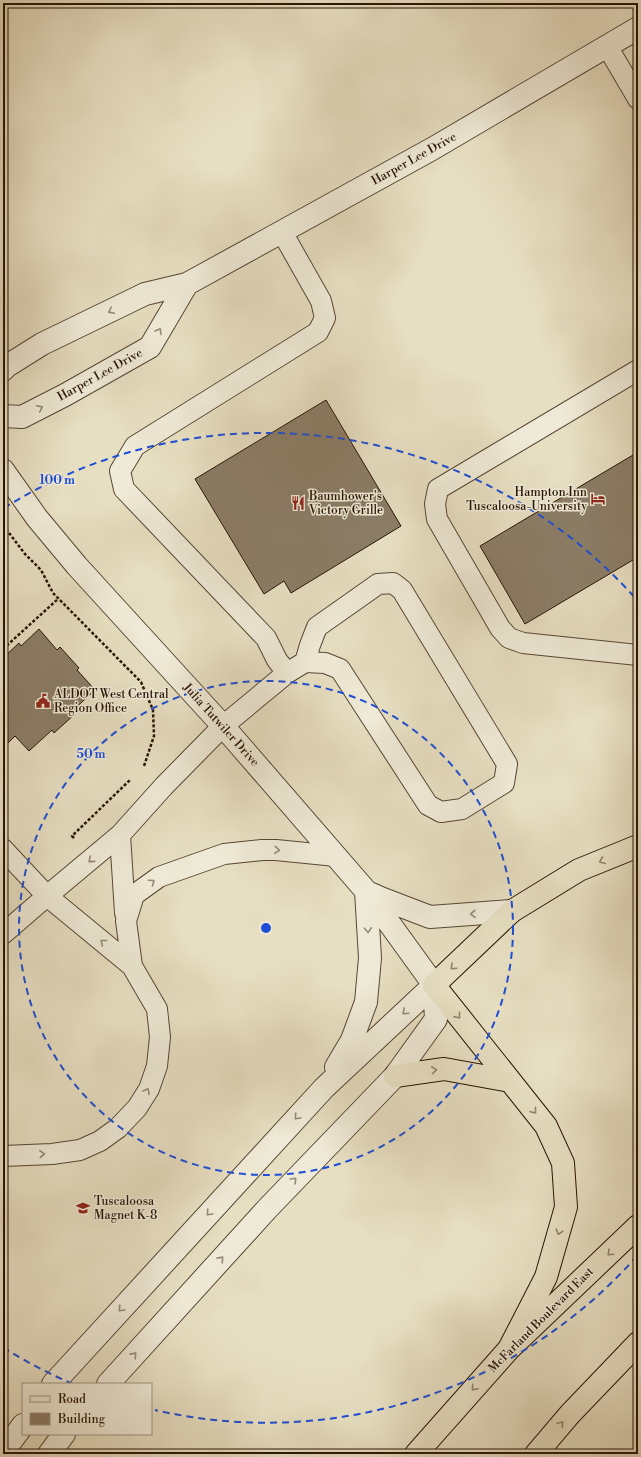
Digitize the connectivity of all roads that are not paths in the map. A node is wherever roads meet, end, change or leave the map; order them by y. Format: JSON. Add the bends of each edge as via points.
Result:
{"nodes":[{"id":1,"x":638,"y":28,"type":"edge"},
{"id":2,"x":607,"y":46,"type":"junction"},
{"id":3,"x":638,"y":100,"type":"edge"},
{"id":4,"x":282,"y":232,"type":"junction"},
{"id":5,"x":187,"y":284,"type":"junction"},
{"id":6,"x":3,"y":370,"type":"edge"},
{"id":7,"x":638,"y":370,"type":"edge"},
{"id":8,"x":3,"y":416,"type":"edge"},
{"id":9,"x":3,"y":470,"type":"edge"},
{"id":10,"x":638,"y":655,"type":"edge"},
{"id":11,"x":305,"y":662,"type":"junction"},
{"id":12,"x":287,"y":672,"type":"junction"},
{"id":13,"x":223,"y":726,"type":"junction"},
{"id":14,"x":120,"y":835,"type":"junction"},
{"id":15,"x":638,"y":846,"type":"edge"},
{"id":16,"x":3,"y":849,"type":"edge"},
{"id":17,"x":336,"y":856,"type":"junction"},
{"id":18,"x":366,"y":891,"type":"junction"},
{"id":19,"x":47,"y":896,"type":"junction"},
{"id":20,"x":512,"y":911,"type":"junction"},
{"id":21,"x":126,"y":921,"type":"junction"},
{"id":22,"x":3,"y":934,"type":"edge"},
{"id":23,"x":132,"y":966,"type":"junction"},
{"id":24,"x":434,"y":985,"type":"junction"},
{"id":25,"x":395,"y":1076,"type":"junction"},
{"id":26,"x":510,"y":1080,"type":"junction"},
{"id":27,"x":324,"y":1088,"type":"junction"},
{"id":28,"x":3,"y":1156,"type":"edge"},
{"id":29,"x":638,"y":1226,"type":"edge"},
{"id":30,"x":638,"y":1343,"type":"edge"},
{"id":31,"x":508,"y":1349,"type":"junction"},
{"id":32,"x":54,"y":1383,"type":"edge"},
{"id":33,"x":109,"y":1383,"type":"edge"},
{"id":34,"x":22,"y":1426,"type":"edge"},
{"id":35,"x":63,"y":1435,"type":"edge"},
{"id":36,"x":3,"y":1452,"type":"edge"},
{"id":37,"x":49,"y":1454,"type":"edge"},
{"id":38,"x":416,"y":1454,"type":"edge"},
{"id":39,"x":536,"y":1454,"type":"edge"}],
"edges":[{"from":1,"to":2,"type":"street","name":"Harper Lee Drive"},
{"from":2,"to":3,"type":"lane"},
{"from":2,"to":4,"type":"street","name":"Harper Lee Drive","via":[[432,149]]},
{"from":4,"to":5,"type":"street","name":"Harper Lee Drive"},
{"from":4,"to":12,"type":"lane","via":[[321,301],[325,318],[318,332],[135,446],[120,471],[124,490],[266,638],[277,660]]},
{"from":5,"to":6,"type":"street","name":"Harper Lee Drive","one_way":true,"via":[[145,294],[42,344]]},
{"from":8,"to":5,"type":"street","name":"Harper Lee Drive","one_way":true,"via":[[22,417],[150,347]]},
{"from":7,"to":10,"type":"lane","via":[[438,489],[435,504],[438,519],[500,628],[509,638],[523,644]]},
{"from":9,"to":13,"type":"street","name":"Julia Tutwiler Drive","via":[[77,566]]},
{"from":11,"to":11,"type":"lane","via":[[326,663],[340,669],[428,805],[441,812],[462,809],[504,783],[507,764],[402,590],[392,583],[378,584],[317,627]]},
{"from":11,"to":12,"type":"lane"},
{"from":12,"to":13,"type":"lane"},
{"from":13,"to":14,"type":"lane"},
{"from":13,"to":17,"type":"street","name":"Julia Tutwiler Drive"},
{"from":14,"to":19,"type":"lane","one_way":true},
{"from":14,"to":21,"type":"lane"},
{"from":15,"to":20,"type":"highway","one_way":true,"via":[[579,870]]},
{"from":16,"to":19,"type":"lane"},
{"from":17,"to":18,"type":"street","name":"Julia Tutwiler Drive"},
{"from":21,"to":17,"type":"lane","one_way":true,"via":[[134,895],[159,877],[224,854],[269,849]]},
{"from":20,"to":18,"type":"street","one_way":true,"via":[[430,917]]},
{"from":18,"to":24,"type":"street","name":"Julia Tutwiler Drive"},
{"from":18,"to":27,"type":"street","one_way":true,"via":[[370,958],[366,1002],[352,1040]]},
{"from":19,"to":22,"type":"lane"},
{"from":23,"to":19,"type":"lane","one_way":true},
{"from":20,"to":24,"type":"highway","one_way":true},
{"from":21,"to":23,"type":"lane"},
{"from":28,"to":23,"type":"lane","one_way":true,"via":[[80,1150],[100,1141],[118,1128],[137,1108],[149,1089],[157,1066],[160,1037],[157,1009]]},
{"from":24,"to":25,"type":"street","via":[[436,1019]]},
{"from":24,"to":26,"type":"highway","one_way":true},
{"from":24,"to":27,"type":"street","one_way":true},
{"from":25,"to":26,"type":"highway","one_way":true,"via":[[444,1069]]},
{"from":33,"to":25,"type":"street","one_way":true,"via":[[267,1208]]},
{"from":26,"to":31,"type":"highway","one_way":true,"via":[[546,1126],[563,1163],[566,1207],[546,1278]]},
{"from":27,"to":32,"type":"street","one_way":true},
{"from":29,"to":31,"type":"highway","name":"McFarland Boulevard East","one_way":true},
{"from":39,"to":30,"type":"highway","one_way":true,"via":[[570,1414]]},
{"from":31,"to":38,"type":"highway","name":"McFarland Boulevard East","one_way":true},
{"from":34,"to":36,"type":"street"},
{"from":35,"to":37,"type":"street"}]}
